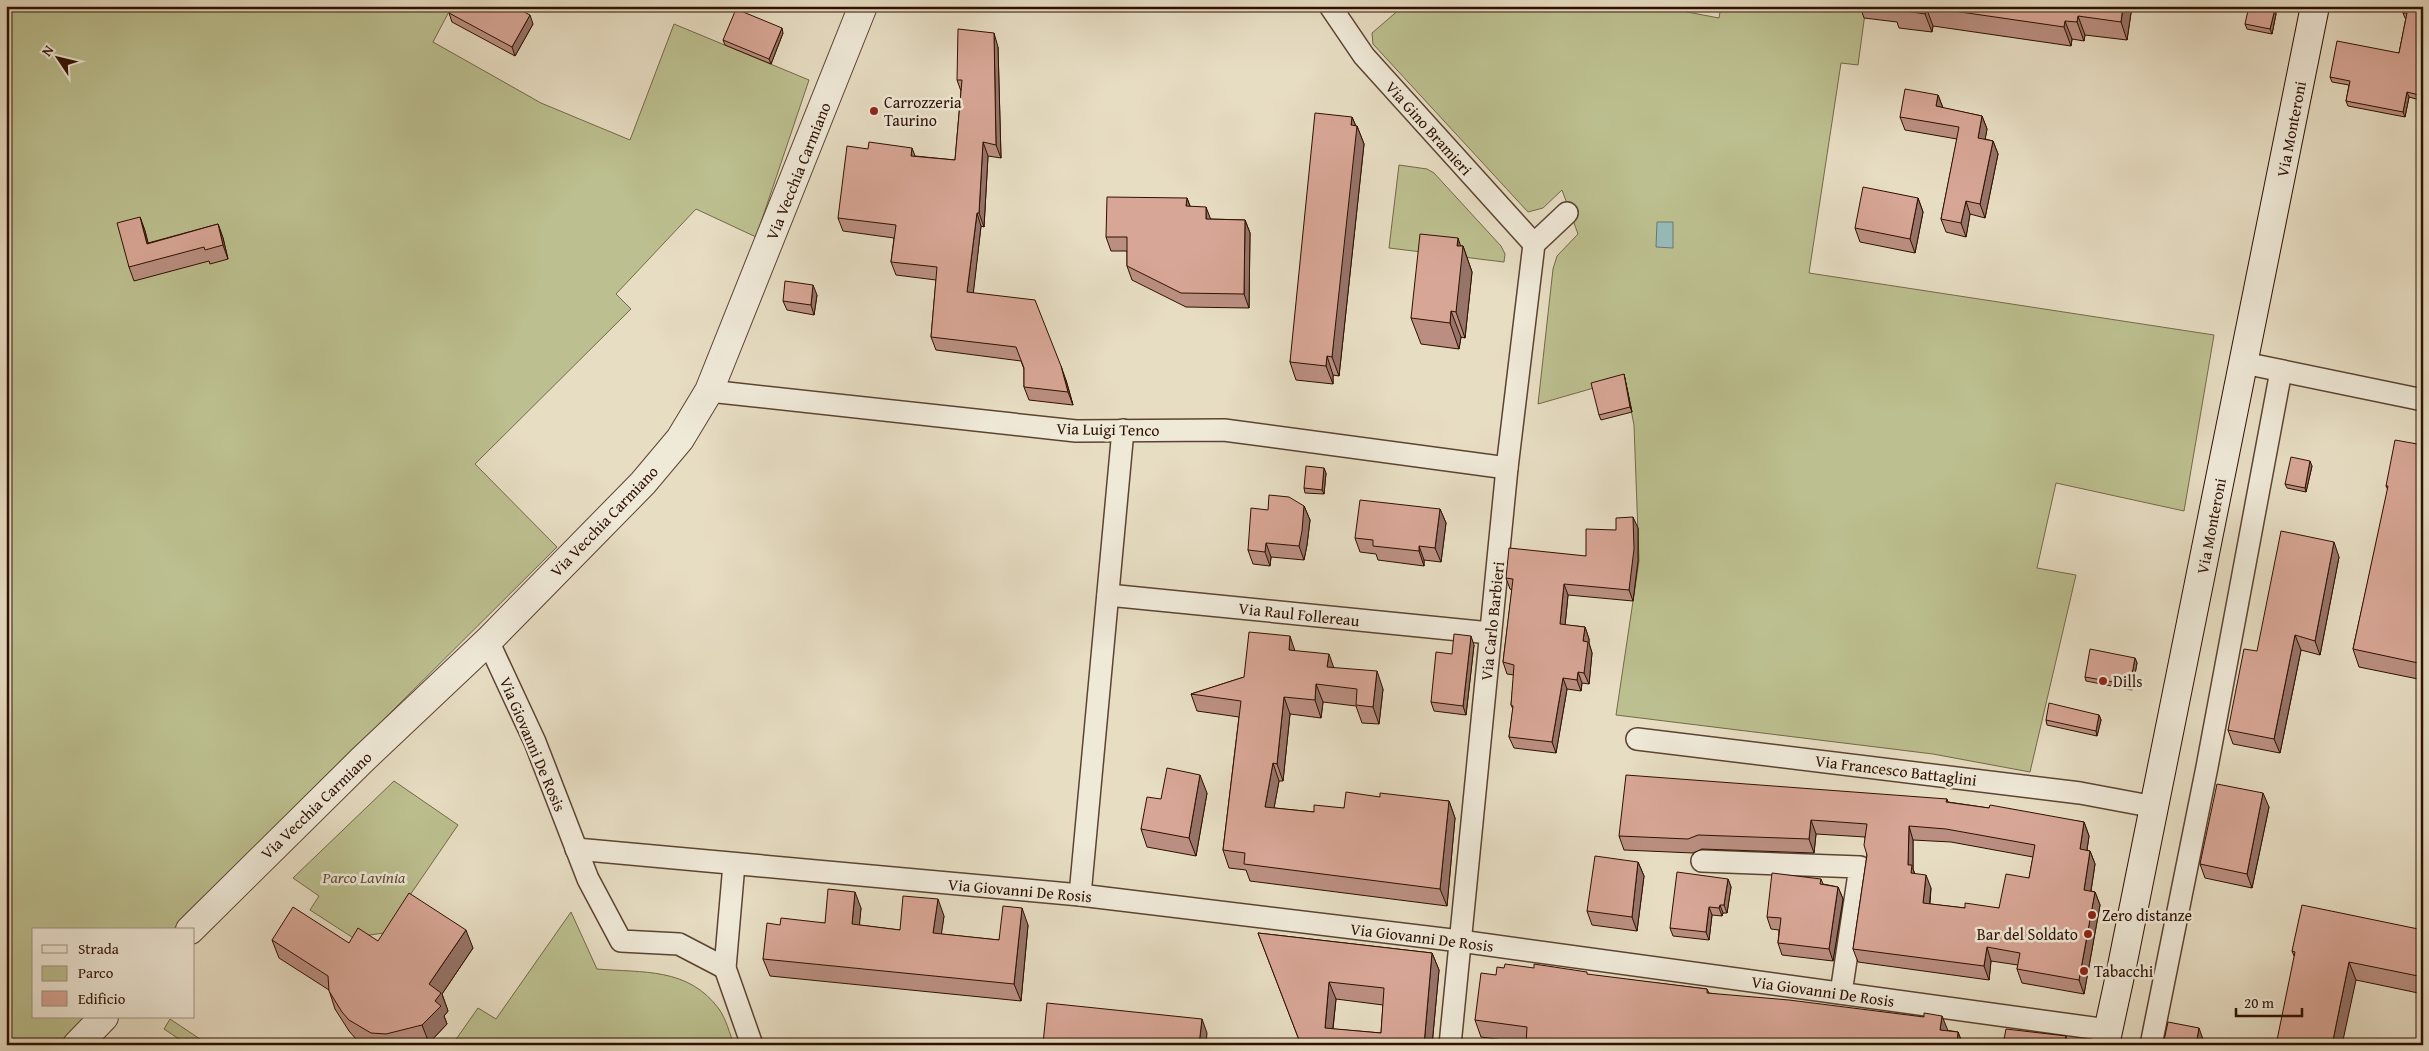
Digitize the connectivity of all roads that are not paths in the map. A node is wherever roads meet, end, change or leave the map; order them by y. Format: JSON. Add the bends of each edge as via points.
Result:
{"nodes":[{"id":1,"x":862,"y":6,"type":"edge"},
{"id":2,"x":1330,"y":6,"type":"edge"},
{"id":3,"x":2315,"y":6,"type":"edge"},
{"id":4,"x":1567,"y":213,"type":"dead end"},
{"id":5,"x":1534,"y":244,"type":"junction"},
{"id":6,"x":2244,"y":363,"type":"junction"},
{"id":7,"x":2281,"y":371,"type":"junction"},
{"id":8,"x":709,"y":391,"type":"junction"},
{"id":9,"x":2423,"y":400,"type":"edge"},
{"id":10,"x":1124,"y":430,"type":"junction"},
{"id":11,"x":1507,"y":468,"type":"junction"},
{"id":12,"x":1108,"y":595,"type":"junction"},
{"id":13,"x":1490,"y":633,"type":"junction"},
{"id":14,"x":488,"y":641,"type":"junction"},
{"id":15,"x":1637,"y":739,"type":"dead end"},
{"id":16,"x":2155,"y":807,"type":"junction"},
{"id":17,"x":576,"y":849,"type":"junction"},
{"id":18,"x":1702,"y":861,"type":"dead end"},
{"id":19,"x":734,"y":864,"type":"junction"},
{"id":20,"x":1080,"y":895,"type":"junction"},
{"id":21,"x":192,"y":928,"type":"edge"},
{"id":22,"x":1460,"y":941,"type":"junction"},
{"id":23,"x":725,"y":968,"type":"junction"},
{"id":24,"x":1841,"y":994,"type":"junction"},
{"id":25,"x":103,"y":1018,"type":"edge"},
{"id":26,"x":2106,"y":1037,"type":"edge"},
{"id":27,"x":77,"y":1045,"type":"edge"},
{"id":28,"x":752,"y":1045,"type":"edge"},
{"id":29,"x":1450,"y":1045,"type":"edge"},
{"id":30,"x":2151,"y":1045,"type":"edge"}],
"edges":[{"from":1,"to":8,"type":"street","name":"Via Vecchia Carmiano"},
{"from":2,"to":5,"type":"street","name":"Via Gino Bramieri","via":[[1364,56]]},
{"from":3,"to":6,"type":"street","name":"Via Monteroni"},
{"from":4,"to":5,"type":"street"},
{"from":5,"to":11,"type":"street","name":"Via Carlo Barbieri"},
{"from":6,"to":7,"type":"street"},
{"from":6,"to":16,"type":"street","name":"Via Monteroni"},
{"from":7,"to":9,"type":"street"},
{"from":7,"to":30,"type":"street"},
{"from":8,"to":10,"type":"street","name":"Via Luigi Tenco","via":[[1076,431]]},
{"from":8,"to":14,"type":"street","name":"Via Vecchia Carmiano","via":[[680,439],[643,483]]},
{"from":10,"to":11,"type":"street","name":"Via Luigi Tenco","via":[[1224,430]]},
{"from":10,"to":12,"type":"street"},
{"from":11,"to":13,"type":"street","name":"Via Carlo Barbieri"},
{"from":12,"to":13,"type":"street","name":"Via Raul Follereau"},
{"from":12,"to":20,"type":"street"},
{"from":13,"to":22,"type":"street","name":"Via Carlo Barbieri"},
{"from":14,"to":17,"type":"street","name":"Via Giovanni De Rosis","via":[[535,742]]},
{"from":14,"to":21,"type":"street","name":"Via Vecchia Carmiano"},
{"from":15,"to":16,"type":"street","name":"Via Francesco Battaglini","via":[[2080,793]]},
{"from":16,"to":26,"type":"street","name":"Via Monteroni"},
{"from":17,"to":19,"type":"street","name":"Via Giovanni De Rosis"},
{"from":17,"to":23,"type":"street","name":"Via Giovanni De Rosis","via":[[621,941],[679,944]]},
{"from":18,"to":24,"type":"street","via":[[1860,867]]},
{"from":19,"to":20,"type":"street","name":"Via Giovanni De Rosis"},
{"from":19,"to":23,"type":"street"},
{"from":20,"to":22,"type":"street","name":"Via Giovanni De Rosis"},
{"from":22,"to":24,"type":"street","name":"Via Giovanni De Rosis"},
{"from":22,"to":29,"type":"street","name":"Via Carlo Barbieri"},
{"from":23,"to":28,"type":"street"},
{"from":24,"to":26,"type":"street","name":"Via Giovanni De Rosis"},
{"from":25,"to":27,"type":"street"}]}
